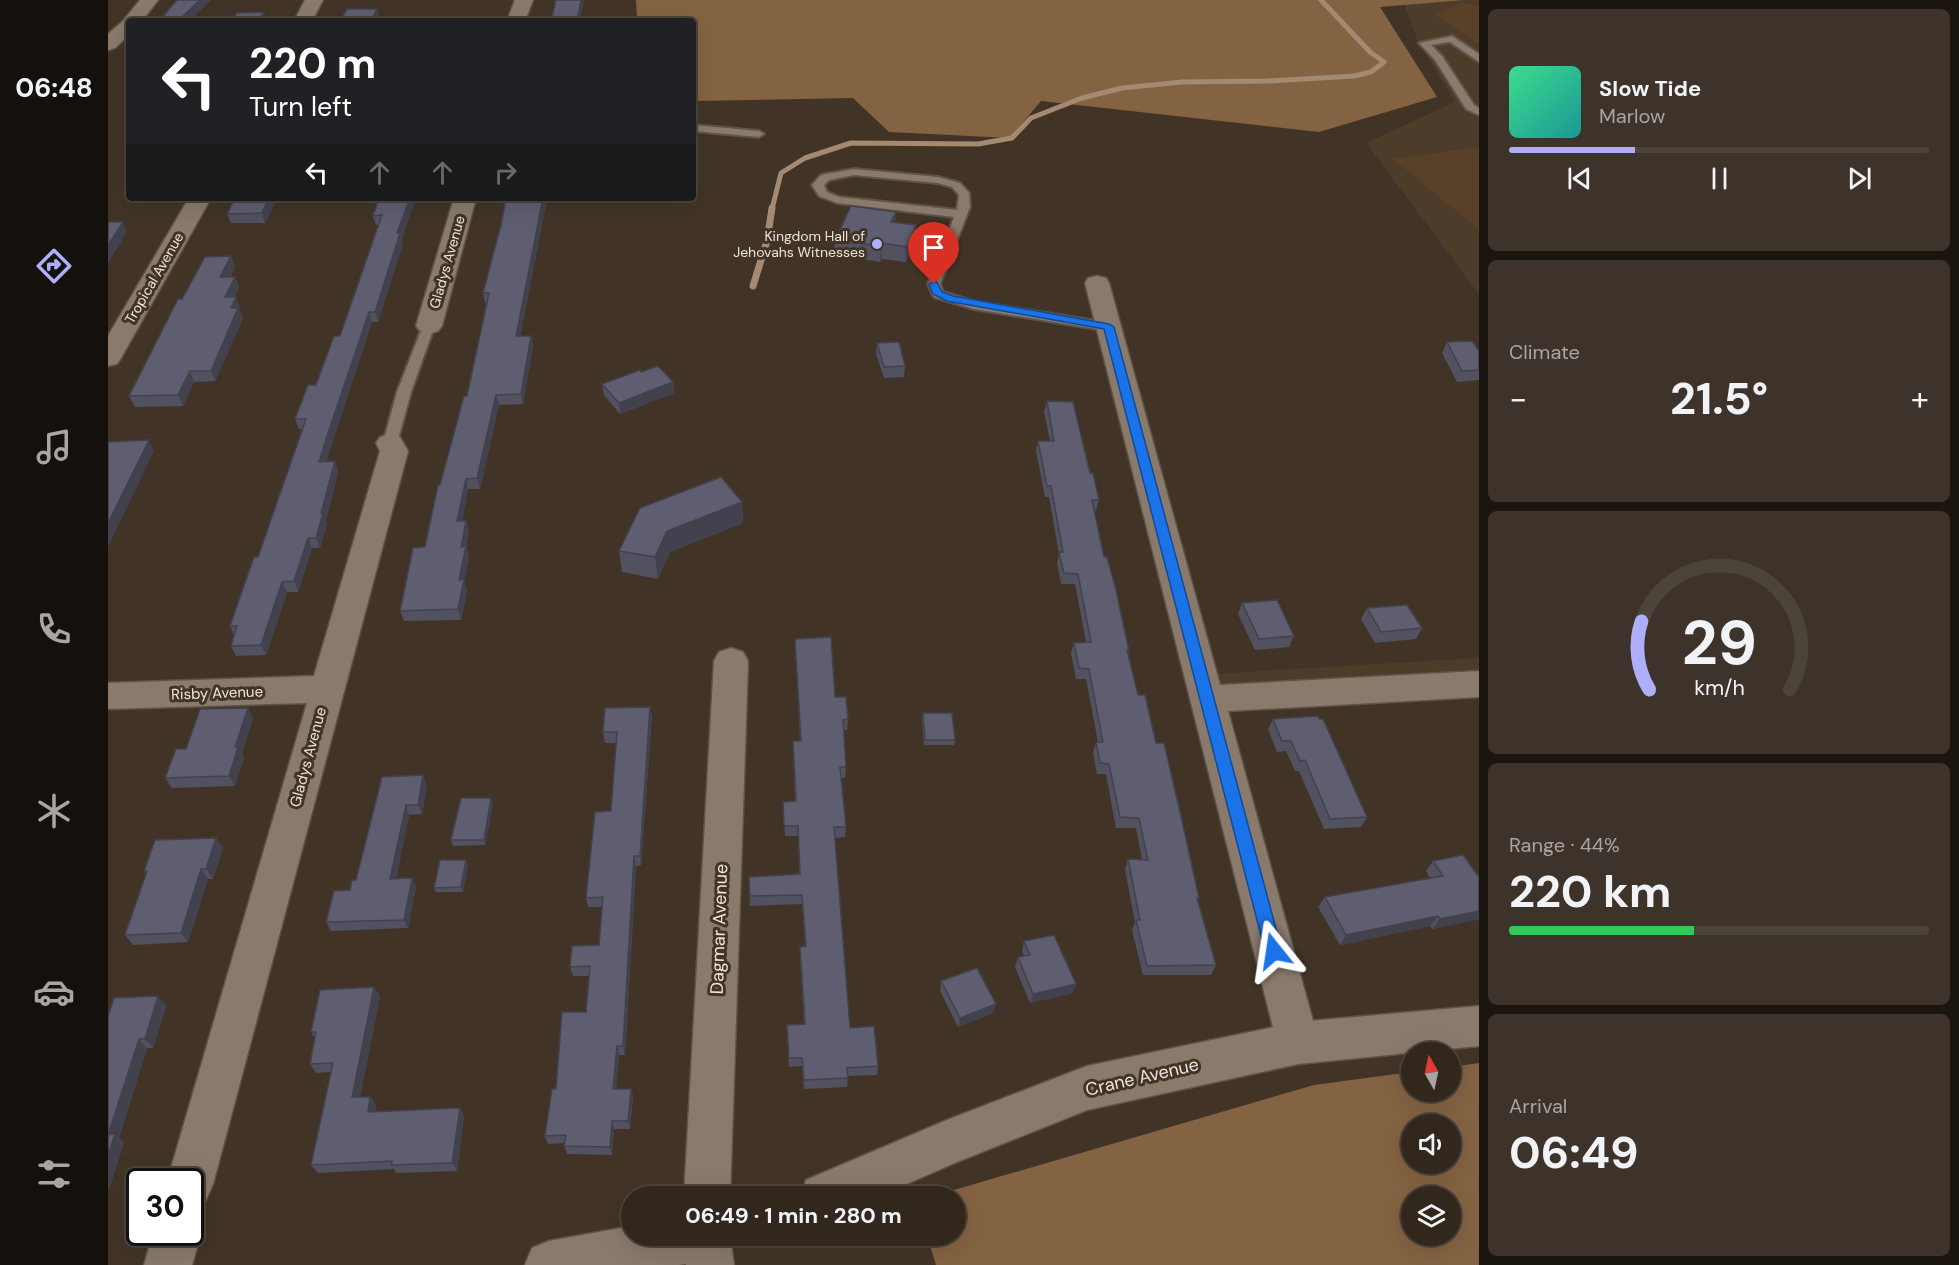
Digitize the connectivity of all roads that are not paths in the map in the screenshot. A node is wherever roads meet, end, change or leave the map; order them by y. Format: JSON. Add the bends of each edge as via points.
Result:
{"nodes":[{"id":1,"x":149,"y":0,"type":"edge"},
{"id":2,"x":314,"y":0,"type":"edge"},
{"id":3,"x":524,"y":0,"type":"edge"},
{"id":4,"x":134,"y":18,"type":"edge"},
{"id":5,"x":305,"y":18,"type":"edge"},
{"id":6,"x":517,"y":18,"type":"edge"},
{"id":7,"x":108,"y":25,"type":"edge"},
{"id":8,"x":126,"y":25,"type":"edge"},
{"id":9,"x":126,"y":28,"type":"edge"},
{"id":10,"x":108,"y":45,"type":"edge"},
{"id":11,"x":1479,"y":59,"type":"edge"},
{"id":12,"x":1479,"y":111,"type":"edge"},
{"id":13,"x":696,"y":128,"type":"edge"},
{"id":14,"x":759,"y":134,"type":"dead end"},
{"id":15,"x":198,"y":201,"type":"edge"},
{"id":16,"x":464,"y":201,"type":"edge"},
{"id":17,"x":960,"y":214,"type":"junction"},
{"id":18,"x":1096,"y":284,"type":"dead end"},
{"id":19,"x":1109,"y":327,"type":"junction"},
{"id":20,"x":427,"y":330,"type":"joint"},
{"id":21,"x":108,"y":358,"type":"edge"},
{"id":22,"x":390,"y":442,"type":"joint"},
{"id":23,"x":730,"y":661,"type":"dead end"},
{"id":24,"x":1479,"y":684,"type":"edge"},
{"id":25,"x":326,"y":690,"type":"junction"},
{"id":26,"x":108,"y":696,"type":"edge"},
{"id":27,"x":1207,"y":699,"type":"junction"},
{"id":28,"x":1479,"y":1026,"type":"edge"},
{"id":29,"x":1298,"y":1043,"type":"junction"},
{"id":30,"x":194,"y":1168,"type":"edge"},
{"id":31,"x":707,"y":1186,"type":"edge"},
{"id":32,"x":848,"y":1186,"type":"edge"},
{"id":33,"x":173,"y":1246,"type":"edge"},
{"id":34,"x":652,"y":1246,"type":"edge"},
{"id":35,"x":707,"y":1246,"type":"edge"},
{"id":36,"x":168,"y":1265,"type":"edge"},
{"id":37,"x":549,"y":1265,"type":"edge"},
{"id":38,"x":710,"y":1265,"type":"edge"}],
"edges":[{"from":1,"to":4,"type":"street"},
{"from":2,"to":5,"type":"street"},
{"from":3,"to":6,"type":"street"},
{"from":7,"to":8,"type":"street"},
{"from":9,"to":10,"type":"street"},
{"from":11,"to":12,"type":"lane","via":[[1452,39],[1424,42],[1470,106]]},
{"from":13,"to":14,"type":"lane"},
{"from":15,"to":21,"type":"street","name":"Tropical Avenue"},
{"from":16,"to":20,"type":"street","name":"Gladys Avenue"},
{"from":17,"to":17,"type":"lane","via":[[965,195],[956,185],[938,180],[854,172],[825,177],[818,184],[823,194],[837,200]]},
{"from":17,"to":19,"type":"lane","via":[[934,284],[938,294],[974,305]]},
{"from":18,"to":19,"type":"street"},
{"from":19,"to":27,"type":"street"},
{"from":20,"to":22,"type":"lane","name":"Gladys Avenue"},
{"from":22,"to":25,"type":"street","name":"Gladys Avenue","via":[[394,451]]},
{"from":23,"to":31,"type":"street","name":"Dagmar Avenue"},
{"from":24,"to":27,"type":"street"},
{"from":25,"to":26,"type":"street","name":"Risby Avenue"},
{"from":25,"to":30,"type":"street","name":"Gladys Avenue"},
{"from":27,"to":29,"type":"street"},
{"from":28,"to":29,"type":"street","name":"Crane Avenue"},
{"from":29,"to":32,"type":"street","name":"Crane Avenue","via":[[1087,1088]]},
{"from":33,"to":36,"type":"street"},
{"from":34,"to":37,"type":"street"},
{"from":35,"to":38,"type":"street"}]}
